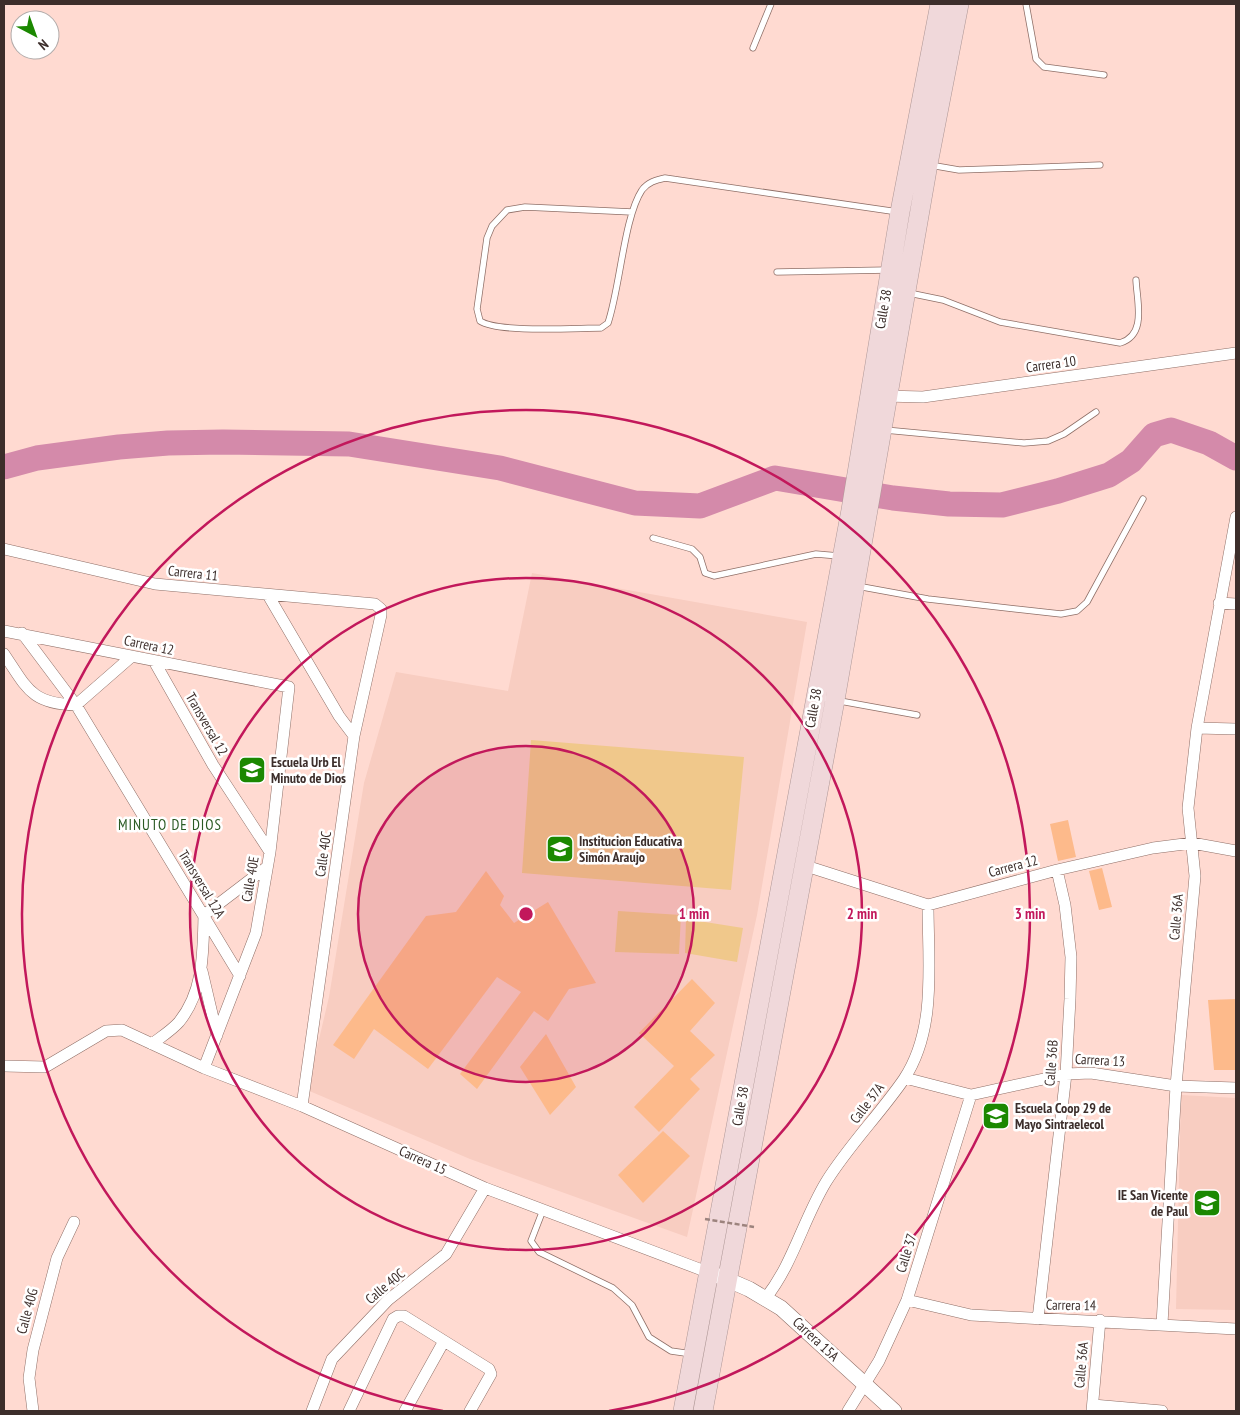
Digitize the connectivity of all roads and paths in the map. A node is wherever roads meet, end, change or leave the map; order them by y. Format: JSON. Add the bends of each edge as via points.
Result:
{"nodes":[{"id":1,"x":771,"y":4,"type":"edge"},
{"id":2,"x":940,"y":4,"type":"edge"},
{"id":3,"x":959,"y":4,"type":"edge"},
{"id":4,"x":1026,"y":4,"type":"edge"},
{"id":5,"x":753,"y":48,"type":"dead end"},
{"id":6,"x":1104,"y":75,"type":"dead end"},
{"id":7,"x":928,"y":164,"type":"junction"},
{"id":8,"x":1100,"y":165,"type":"dead end"},
{"id":9,"x":632,"y":212,"type":"junction"},
{"id":10,"x":900,"y":212,"type":"junction"},
{"id":11,"x":890,"y":270,"type":"junction"},
{"id":12,"x":777,"y":272,"type":"dead end"},
{"id":13,"x":1136,"y":280,"type":"dead end"},
{"id":14,"x":907,"y":293,"type":"junction"},
{"id":15,"x":1236,"y":353,"type":"edge"},
{"id":16,"x":869,"y":393,"type":"junction"},
{"id":17,"x":889,"y":397,"type":"junction"},
{"id":18,"x":1096,"y":412,"type":"dead end"},
{"id":19,"x":864,"y":427,"type":"junction"},
{"id":20,"x":883,"y":430,"type":"junction"},
{"id":21,"x":867,"y":467,"type":"junction"},
{"id":22,"x":1143,"y":499,"type":"dead end"},
{"id":23,"x":859,"y":513,"type":"junction"},
{"id":24,"x":1236,"y":517,"type":"edge"},
{"id":25,"x":652,"y":538,"type":"dead end"},
{"id":26,"x":4,"y":549,"type":"edge"},
{"id":27,"x":842,"y":556,"type":"junction"},
{"id":28,"x":855,"y":586,"type":"junction"},
{"id":29,"x":268,"y":595,"type":"junction"},
{"id":30,"x":1219,"y":603,"type":"junction"},
{"id":31,"x":1236,"y":604,"type":"edge"},
{"id":32,"x":381,"y":609,"type":"joint"},
{"id":33,"x":4,"y":631,"type":"edge"},
{"id":34,"x":22,"y":633,"type":"junction"},
{"id":35,"x":4,"y":654,"type":"edge"},
{"id":36,"x":131,"y":657,"type":"junction"},
{"id":37,"x":154,"y":662,"type":"junction"},
{"id":38,"x":290,"y":687,"type":"joint"},
{"id":39,"x":814,"y":696,"type":"junction"},
{"id":40,"x":835,"y":700,"type":"junction"},
{"id":41,"x":76,"y":706,"type":"junction"},
{"id":42,"x":917,"y":715,"type":"dead end"},
{"id":43,"x":1197,"y":728,"type":"junction"},
{"id":44,"x":1236,"y":729,"type":"edge"},
{"id":45,"x":354,"y":736,"type":"junction"},
{"id":46,"x":1192,"y":843,"type":"junction"},
{"id":47,"x":1236,"y":851,"type":"edge"},
{"id":48,"x":270,"y":852,"type":"junction"},
{"id":49,"x":803,"y":865,"type":"junction"},
{"id":50,"x":267,"y":867,"type":"junction"},
{"id":51,"x":1057,"y":870,"type":"junction"},
{"id":52,"x":928,"y":905,"type":"junction"},
{"id":53,"x":204,"y":915,"type":"junction"},
{"id":54,"x":202,"y":971,"type":"junction"},
{"id":55,"x":240,"y":976,"type":"junction"},
{"id":56,"x":217,"y":1035,"type":"junction"},
{"id":57,"x":152,"y":1044,"type":"junction"},
{"id":58,"x":4,"y":1066,"type":"edge"},
{"id":59,"x":204,"y":1068,"type":"junction"},
{"id":60,"x":1066,"y":1074,"type":"junction"},
{"id":61,"x":905,"y":1078,"type":"junction"},
{"id":62,"x":1176,"y":1086,"type":"junction"},
{"id":63,"x":1236,"y":1088,"type":"edge"},
{"id":64,"x":971,"y":1095,"type":"junction"},
{"id":65,"x":302,"y":1106,"type":"junction"},
{"id":66,"x":485,"y":1188,"type":"junction"},
{"id":67,"x":542,"y":1210,"type":"junction"},
{"id":68,"x":705,"y":1219,"type":"dead end"},
{"id":69,"x":74,"y":1222,"type":"dead end"},
{"id":70,"x":754,"y":1227,"type":"dead end"},
{"id":71,"x":710,"y":1273,"type":"junction"},
{"id":72,"x":728,"y":1280,"type":"junction"},
{"id":73,"x":765,"y":1299,"type":"junction"},
{"id":74,"x":907,"y":1300,"type":"junction"},
{"id":75,"x":1038,"y":1319,"type":"junction"},
{"id":76,"x":1100,"y":1320,"type":"junction"},
{"id":77,"x":1162,"y":1324,"type":"junction"},
{"id":78,"x":1236,"y":1329,"type":"edge"},
{"id":79,"x":444,"y":1341,"type":"junction"},
{"id":80,"x":694,"y":1355,"type":"junction"},
{"id":81,"x":864,"y":1386,"type":"junction"},
{"id":82,"x":1092,"y":1408,"type":"edge"},
{"id":83,"x":33,"y":1411,"type":"edge"},
{"id":84,"x":312,"y":1411,"type":"edge"},
{"id":85,"x":349,"y":1411,"type":"edge"},
{"id":86,"x":405,"y":1411,"type":"edge"},
{"id":87,"x":470,"y":1411,"type":"edge"},
{"id":88,"x":682,"y":1411,"type":"edge"},
{"id":89,"x":703,"y":1411,"type":"edge"},
{"id":90,"x":848,"y":1411,"type":"edge"},
{"id":91,"x":894,"y":1411,"type":"edge"},
{"id":92,"x":1162,"y":1411,"type":"edge"}],
"edges":[{"from":1,"to":5,"type":"lane"},
{"from":2,"to":10,"type":"highway","name":"Calle 38"},
{"from":3,"to":7,"type":"highway","name":"Calle 38"},
{"from":4,"to":6,"type":"lane","via":[[1036,58],[1044,68]]},
{"from":7,"to":8,"type":"lane","via":[[960,170]]},
{"from":7,"to":14,"type":"highway","name":"Calle 38"},
{"from":9,"to":9,"type":"lane","via":[[525,207],[507,210],[492,226],[488,238],[478,309],[480,321],[487,325],[513,327],[601,328],[608,323]]},
{"from":9,"to":10,"type":"lane","via":[[642,191],[652,181],[666,178]]},
{"from":10,"to":11,"type":"highway","name":"Calle 38"},
{"from":11,"to":12,"type":"lane"},
{"from":11,"to":16,"type":"highway","name":"Calle 38"},
{"from":13,"to":14,"type":"lane","via":[[1138,326],[1135,334],[1120,343],[1000,322],[943,300]]},
{"from":14,"to":17,"type":"highway","name":"Calle 38"},
{"from":15,"to":17,"type":"street","name":"Carrera 10","via":[[923,397]]},
{"from":16,"to":17,"type":"street","name":"Carrera 10"},
{"from":16,"to":19,"type":"highway","name":"Calle 38"},
{"from":17,"to":20,"type":"highway","name":"Calle 38"},
{"from":18,"to":20,"type":"lane","via":[[1064,434],[1024,443]]},
{"from":19,"to":20,"type":"lane"},
{"from":19,"to":21,"type":"highway","name":"Calle 38"},
{"from":20,"to":21,"type":"highway","name":"Calle 38"},
{"from":21,"to":23,"type":"highway","name":"Calle 38"},
{"from":22,"to":28,"type":"lane","via":[[1087,602],[1076,612],[1062,614],[928,599]]},
{"from":23,"to":27,"type":"highway","name":"Calle 38"},
{"from":23,"to":28,"type":"highway","name":"Calle 38"},
{"from":24,"to":30,"type":"street","name":"Calle 36A"},
{"from":25,"to":27,"type":"lane","via":[[692,549],[700,557],[704,573],[714,576],[816,554]]},
{"from":26,"to":29,"type":"street","name":"Carrera 11","via":[[155,584]]},
{"from":27,"to":39,"type":"highway","name":"Calle 38"},
{"from":28,"to":40,"type":"highway","name":"Calle 38"},
{"from":29,"to":32,"type":"street","name":"Carrera 11","via":[[375,604]]},
{"from":29,"to":45,"type":"street"},
{"from":30,"to":31,"type":"street"},
{"from":30,"to":43,"type":"street","name":"Calle 36A"},
{"from":32,"to":45,"type":"street","name":"Calle 40C"},
{"from":33,"to":34,"type":"street","name":"Carrera 12"},
{"from":34,"to":36,"type":"street","name":"Carrera 12"},
{"from":34,"to":41,"type":"street","name":"Transversal 12A"},
{"from":35,"to":41,"type":"street","via":[[24,685],[41,700],[55,705]]},
{"from":36,"to":37,"type":"street","name":"Carrera 12"},
{"from":36,"to":41,"type":"street"},
{"from":37,"to":38,"type":"street","name":"Carrera 12"},
{"from":37,"to":48,"type":"street","name":"Transversal 12","via":[[213,765]]},
{"from":38,"to":48,"type":"street","name":"Calle 40E"},
{"from":39,"to":40,"type":"lane"},
{"from":39,"to":71,"type":"highway","name":"Calle 38"},
{"from":40,"to":42,"type":"lane"},
{"from":40,"to":49,"type":"highway","name":"Calle 38"},
{"from":41,"to":53,"type":"street","name":"Transversal 12A"},
{"from":43,"to":44,"type":"street"},
{"from":43,"to":46,"type":"street","name":"Calle 36A","via":[[1188,808]]},
{"from":45,"to":65,"type":"street","name":"Calle 40C"},
{"from":46,"to":47,"type":"street","name":"Carrera 12"},
{"from":46,"to":51,"type":"street","name":"Carrera 12","via":[[1153,848]]},
{"from":46,"to":62,"type":"street","name":"Calle 36A","via":[[1195,876]]},
{"from":48,"to":50,"type":"street","name":"Calle 40E"},
{"from":49,"to":52,"type":"street"},
{"from":49,"to":72,"type":"highway","name":"Calle 38"},
{"from":50,"to":53,"type":"street"},
{"from":50,"to":55,"type":"street","name":"Calle 40E","via":[[256,933]]},
{"from":51,"to":52,"type":"street","name":"Carrera 12"},
{"from":51,"to":60,"type":"street","name":"Calle 36B","via":[[1071,957]]},
{"from":52,"to":61,"type":"street","name":"Calle 37A","via":[[928,1003],[924,1032]]},
{"from":53,"to":54,"type":"street"},
{"from":53,"to":55,"type":"street","name":"Transversal 12A"},
{"from":54,"to":56,"type":"street"},
{"from":54,"to":57,"type":"street","via":[[192,1000],[179,1022]]},
{"from":55,"to":56,"type":"street","name":"Calle 40E"},
{"from":56,"to":59,"type":"street","name":"Calle 40E"},
{"from":57,"to":58,"type":"street","name":"Carrera 15","via":[[122,1030],[106,1031],[45,1067]]},
{"from":57,"to":59,"type":"street","name":"Carrera 15"},
{"from":59,"to":65,"type":"street","name":"Carrera 15"},
{"from":60,"to":62,"type":"street","name":"Carrera 13","via":[[1109,1074]]},
{"from":60,"to":64,"type":"street","name":"Carrera 13"},
{"from":60,"to":75,"type":"street","name":"Calle 36B"},
{"from":61,"to":64,"type":"street","name":"Carrera 13"},
{"from":61,"to":73,"type":"street","name":"Calle 37A","via":[[828,1180],[803,1226],[787,1265]]},
{"from":62,"to":63,"type":"street","name":"Carrera 13"},
{"from":62,"to":77,"type":"street","name":"Calle 36A"},
{"from":64,"to":74,"type":"street","name":"Calle 37"},
{"from":65,"to":66,"type":"street","name":"Carrera 15"},
{"from":66,"to":67,"type":"street","name":"Carrera 15"},
{"from":66,"to":84,"type":"street","name":"Calle 40C","via":[[446,1254],[388,1300],[332,1359]]},
{"from":67,"to":71,"type":"street","name":"Carrera 15"},
{"from":67,"to":80,"type":"lane","via":[[531,1241],[539,1252],[613,1288],[632,1305],[649,1337],[671,1350]]},
{"from":68,"to":70,"type":"path","bridge":true},
{"from":69,"to":83,"type":"street","name":"Calle 40G","via":[[57,1258],[33,1350],[29,1378]]},
{"from":71,"to":72,"type":"street","name":"Carrera 15"},
{"from":71,"to":80,"type":"highway","name":"Calle 38"},
{"from":72,"to":73,"type":"street","name":"Carrera 15A"},
{"from":72,"to":89,"type":"highway","name":"Calle 38"},
{"from":73,"to":81,"type":"street","name":"Carrera 15A","via":[[799,1322]]},
{"from":74,"to":75,"type":"street","name":"Carrera 14","via":[[971,1315]]},
{"from":74,"to":81,"type":"street","name":"Calle 37","via":[[893,1335]]},
{"from":75,"to":76,"type":"street","name":"Carrera 14"},
{"from":76,"to":77,"type":"street","name":"Carrera 14"},
{"from":76,"to":82,"type":"street","name":"Calle 36A"},
{"from":77,"to":78,"type":"street","name":"Carrera 14"},
{"from":79,"to":85,"type":"street","via":[[404,1316],[398,1316]]},
{"from":79,"to":86,"type":"street"},
{"from":79,"to":87,"type":"street","via":[[489,1369],[490,1374]]},
{"from":80,"to":88,"type":"highway","name":"Calle 38"},
{"from":81,"to":90,"type":"street","name":"Calle 37"},
{"from":81,"to":91,"type":"street","name":"Carrera 15A"},
{"from":82,"to":92,"type":"street"}]}
